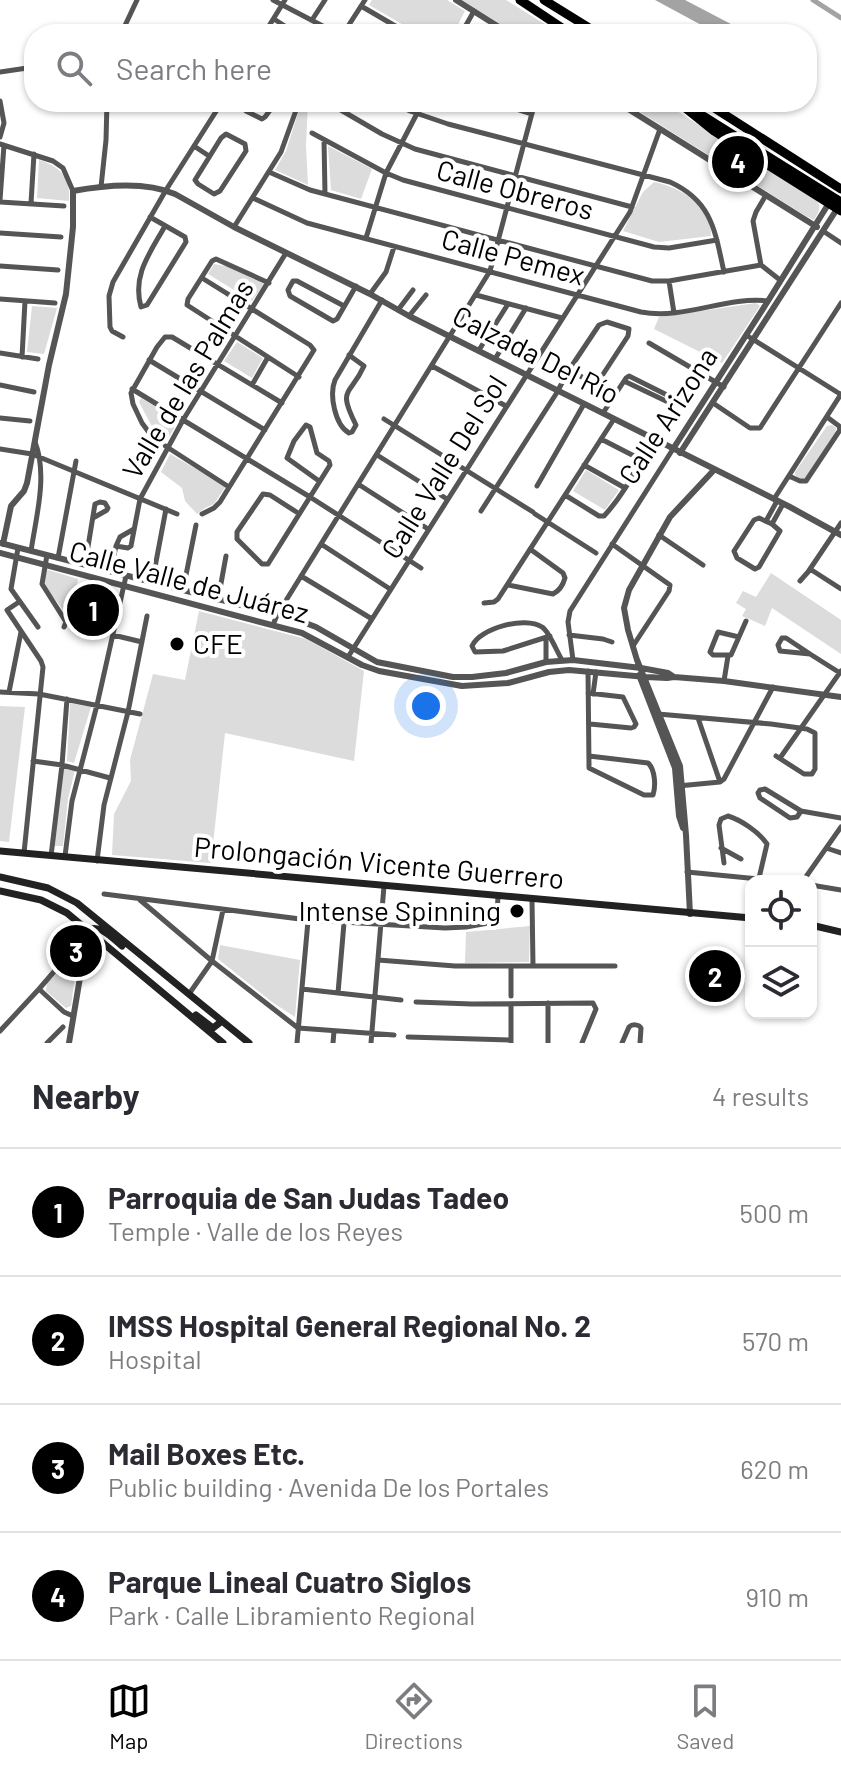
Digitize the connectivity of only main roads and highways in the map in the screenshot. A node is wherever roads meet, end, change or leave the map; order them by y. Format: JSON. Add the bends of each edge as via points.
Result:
{"nodes":[{"id":1,"x":520,"y":0,"type":"edge"},
{"id":2,"x":544,"y":0,"type":"edge"},
{"id":3,"x":556,"y":24,"type":"edge"},
{"id":4,"x":583,"y":24,"type":"edge"},
{"id":5,"x":691,"y":112,"type":"edge"},
{"id":6,"x":696,"y":112,"type":"edge"},
{"id":7,"x":721,"y":112,"type":"edge"},
{"id":8,"x":769,"y":143,"type":"junction"},
{"id":9,"x":841,"y":189,"type":"edge"},
{"id":10,"x":836,"y":208,"type":"edge"},
{"id":11,"x":1,"y":852,"type":"edge"},
{"id":12,"x":0,"y":877,"type":"edge"},
{"id":13,"x":0,"y":891,"type":"edge"},
{"id":14,"x":745,"y":918,"type":"edge"},
{"id":15,"x":817,"y":926,"type":"edge"},
{"id":16,"x":88,"y":930,"type":"junction"},
{"id":17,"x":841,"y":932,"type":"edge"},
{"id":18,"x":135,"y":951,"type":"junction"},
{"id":19,"x":186,"y":1012,"type":"junction"},
{"id":20,"x":222,"y":1021,"type":"junction"},
{"id":21,"x":223,"y":1043,"type":"edge"},
{"id":22,"x":249,"y":1043,"type":"edge"}],
"edges":[{"from":1,"to":3,"type":"highway"},
{"from":2,"to":4,"type":"highway"},
{"from":5,"to":10,"type":"highway"},
{"from":6,"to":10,"type":"highway"},
{"from":7,"to":8,"type":"highway"},
{"from":8,"to":9,"type":"highway"},
{"from":8,"to":10,"type":"highway","via":[[826,190]]},
{"from":11,"to":14,"type":"main road","name":"Prolongación Vicente Guerrero"},
{"from":12,"to":18,"type":"main road","via":[[66,896]]},
{"from":13,"to":16,"type":"main road","via":[[49,903]]},
{"from":15,"to":17,"type":"main road"},
{"from":16,"to":18,"type":"main road","via":[[99,928]]},
{"from":16,"to":19,"type":"main road"},
{"from":18,"to":20,"type":"main road"},
{"from":19,"to":20,"type":"main road","via":[[213,1028]]},
{"from":19,"to":21,"type":"main road"},
{"from":20,"to":22,"type":"main road"}]}
